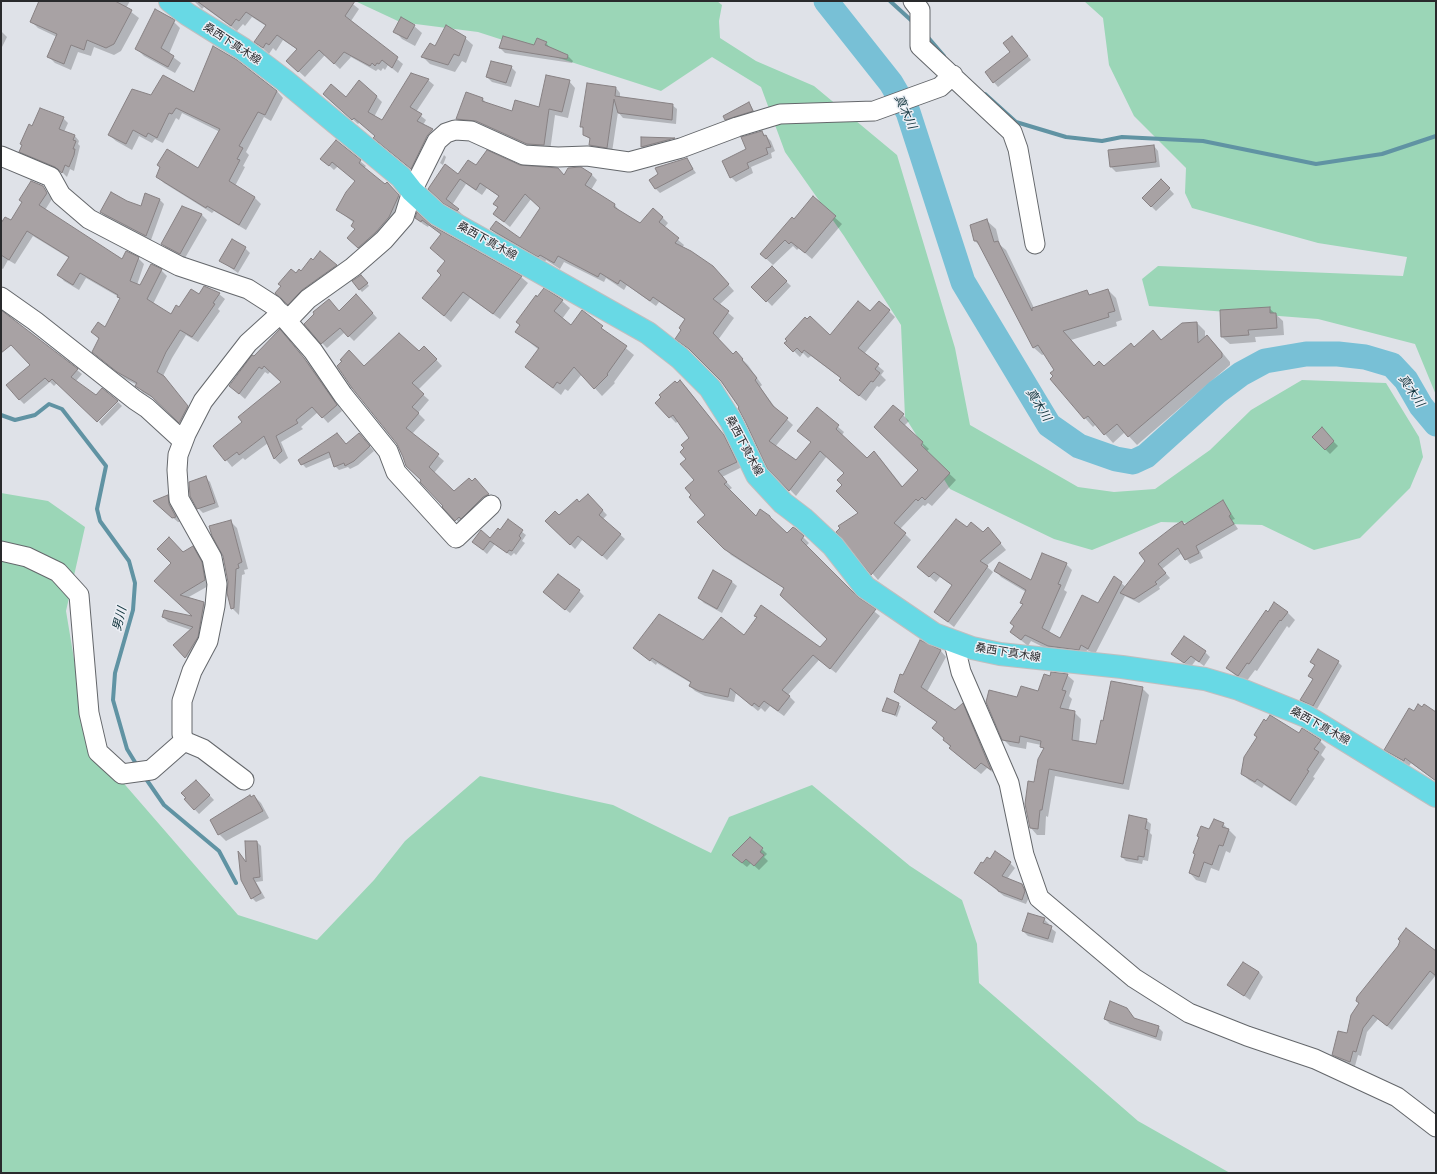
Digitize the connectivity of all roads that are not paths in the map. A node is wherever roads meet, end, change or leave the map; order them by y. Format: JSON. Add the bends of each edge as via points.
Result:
{"nodes":[{"id":1,"x":170,"y":1,"type":"edge"},
{"id":2,"x":913,"y":1,"type":"edge"},
{"id":3,"x":947,"y":81,"type":"junction"},
{"id":4,"x":1,"y":156,"type":"edge"},
{"id":5,"x":412,"y":191,"type":"junction"},
{"id":6,"x":1035,"y":244,"type":"dead end"},
{"id":7,"x":1,"y":297,"type":"edge"},
{"id":8,"x":284,"y":317,"type":"junction"},
{"id":9,"x":183,"y":441,"type":"junction"},
{"id":10,"x":491,"y":505,"type":"dead end"},
{"id":11,"x":1,"y":551,"type":"edge"},
{"id":12,"x":954,"y":643,"type":"junction"},
{"id":13,"x":184,"y":741,"type":"junction"},
{"id":14,"x":244,"y":780,"type":"dead end"},
{"id":15,"x":1436,"y":796,"type":"edge"},
{"id":16,"x":1436,"y":1127,"type":"edge"}],
"edges":[{"from":1,"to":5,"type":"main road","name":"桑西下真木線","via":[[243,49],[284,80],[401,177]]},
{"from":2,"to":3,"type":"street","via":[[920,10],[920,46]]},
{"from":3,"to":5,"type":"street","via":[[874,111],[780,114],[681,148],[629,162],[587,156],[558,158],[524,155],[471,131],[455,130],[437,140]]},
{"from":3,"to":6,"type":"street","via":[[1012,132],[1018,149]]},
{"from":4,"to":8,"type":"street","via":[[51,177],[61,195],[89,219],[179,266],[248,289],[273,305]]},
{"from":5,"to":8,"type":"street","via":[[404,218],[384,240],[353,267]]},
{"from":5,"to":12,"type":"main road","name":"桑西下真木線","via":[[437,214],[648,333],[680,358],[710,388],[731,421],[757,475],[783,503],[833,546],[865,587],[934,634]]},
{"from":7,"to":9,"type":"street","via":[[147,408]]},
{"from":8,"to":9,"type":"street","via":[[248,343],[230,365],[204,401]]},
{"from":8,"to":10,"type":"street","via":[[388,450],[396,472],[456,538]]},
{"from":9,"to":13,"type":"street","via":[[178,455],[179,499],[212,558],[217,584],[208,641],[192,671],[182,701]]},
{"from":11,"to":13,"type":"street","via":[[27,557],[58,572],[79,594],[89,713],[98,752],[122,774],[151,770]]},
{"from":12,"to":15,"type":"main road","name":"桑西下真木線","via":[[1000,654],[1205,679],[1239,689],[1306,716]]},
{"from":12,"to":16,"type":"street","via":[[961,672],[1009,783],[1024,855],[1039,898],[1134,978],[1189,1013],[1315,1059],[1397,1097]]},
{"from":13,"to":14,"type":"street","via":[[204,749]]}]}
